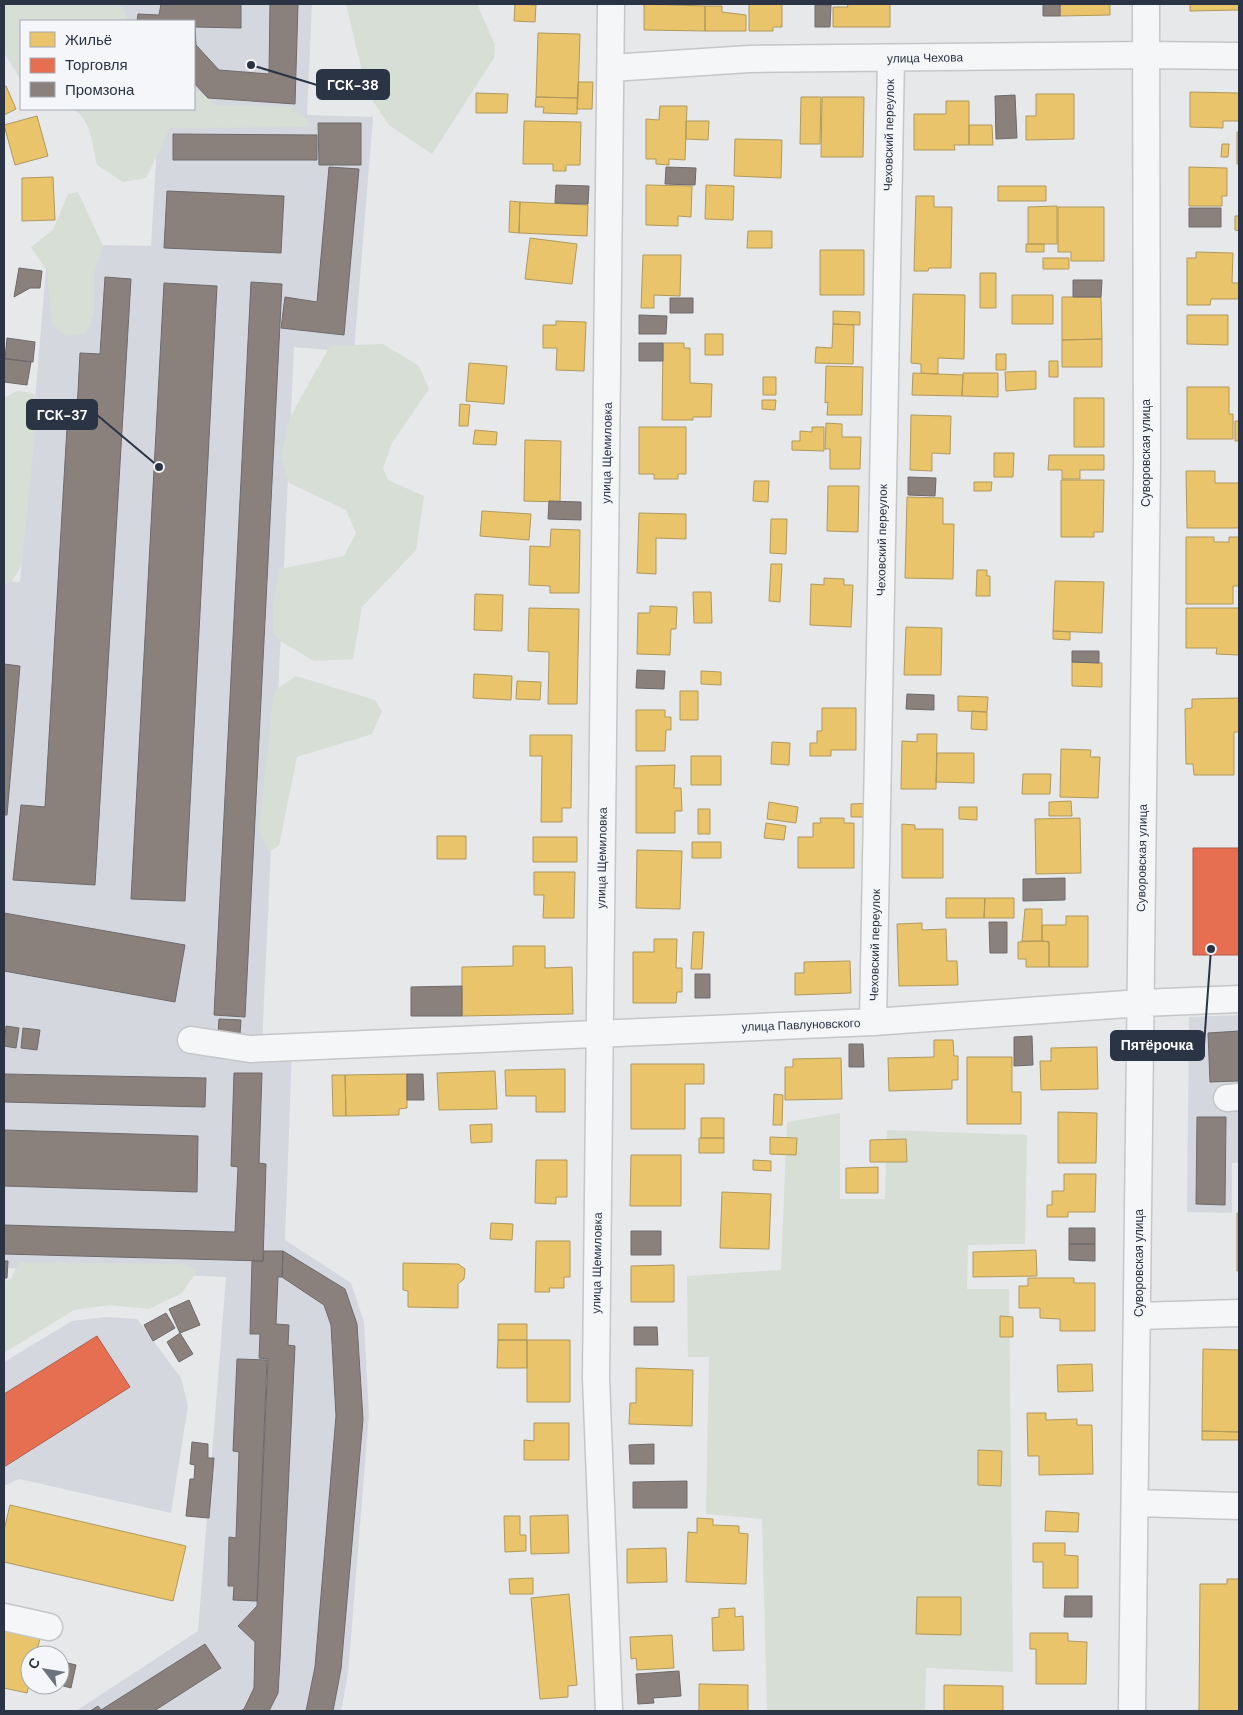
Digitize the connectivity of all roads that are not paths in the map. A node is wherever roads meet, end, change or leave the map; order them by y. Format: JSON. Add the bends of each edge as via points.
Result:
{"nodes":[{"id":1,"x":611,"y":4,"type":"edge"},
{"id":2,"x":1146,"y":4,"type":"edge"},
{"id":3,"x":1146,"y":54,"type":"junction"},
{"id":4,"x":1239,"y":56,"type":"edge"},
{"id":5,"x":891,"y":58,"type":"junction"},
{"id":6,"x":611,"y":68,"type":"junction"},
{"id":7,"x":1239,"y":999,"type":"edge"},
{"id":8,"x":1141,"y":1003,"type":"junction"},
{"id":9,"x":874,"y":1022,"type":"junction"},
{"id":10,"x":600,"y":1033,"type":"junction"},
{"id":11,"x":191,"y":1040,"type":"dead end"},
{"id":12,"x":1239,"y":1313,"type":"edge"},
{"id":13,"x":1138,"y":1316,"type":"junction"},
{"id":14,"x":1134,"y":1503,"type":"junction"},
{"id":15,"x":1239,"y":1506,"type":"edge"},
{"id":16,"x":4,"y":1616,"type":"edge"},
{"id":17,"x":49,"y":1627,"type":"dead end"},
{"id":18,"x":609,"y":1711,"type":"edge"},
{"id":19,"x":1132,"y":1711,"type":"edge"}],
"edges":[{"from":1,"to":6,"type":"street","name":"улица Щемиловка"},
{"from":2,"to":3,"type":"street","name":"Суворовская улица"},
{"from":3,"to":4,"type":"street","name":"улица Чехова"},
{"from":3,"to":5,"type":"street","name":"улица Чехова"},
{"from":3,"to":8,"type":"street","name":"Суворовская улица"},
{"from":5,"to":6,"type":"street","name":"улица Чехова","via":[[748,59]]},
{"from":5,"to":9,"type":"street","name":"Чеховский переулок"},
{"from":6,"to":10,"type":"street","name":"улица Щемиловка"},
{"from":7,"to":8,"type":"street","name":"улица Павлуновского"},
{"from":8,"to":9,"type":"street","name":"улица Павлуновского"},
{"from":8,"to":13,"type":"street","name":"Суворовская улица"},
{"from":9,"to":10,"type":"street","name":"улица Павлуновского"},
{"from":10,"to":11,"type":"street","name":"улица Павлуновского","via":[[250,1049]]},
{"from":10,"to":18,"type":"street","name":"улица Щемиловка","via":[[596,1378]]},
{"from":12,"to":13,"type":"street"},
{"from":13,"to":14,"type":"street","name":"Суворовская улица"},
{"from":14,"to":15,"type":"street"},
{"from":14,"to":19,"type":"street","name":"Суворовская улица"},
{"from":16,"to":17,"type":"street"}]}
